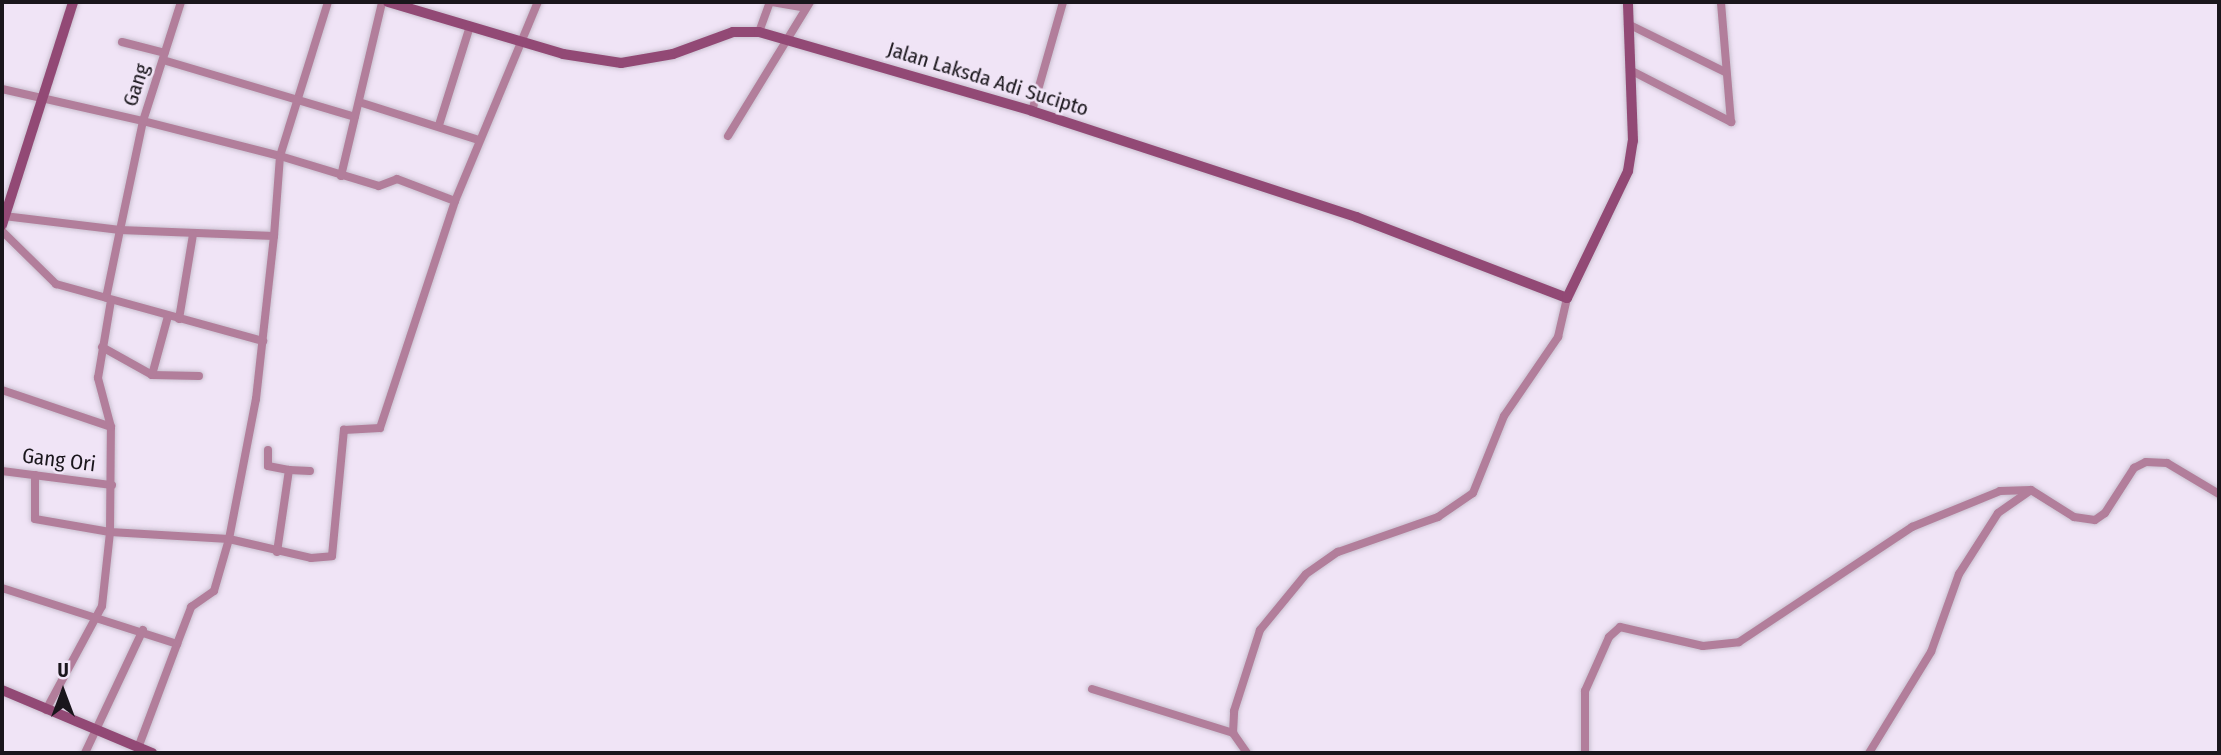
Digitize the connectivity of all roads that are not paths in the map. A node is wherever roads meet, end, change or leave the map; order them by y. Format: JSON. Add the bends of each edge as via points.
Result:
{"nodes":[{"id":1,"x":73,"y":2,"type":"edge"},
{"id":2,"x":181,"y":2,"type":"edge"},
{"id":3,"x":328,"y":2,"type":"edge"},
{"id":4,"x":382,"y":2,"type":"edge"},
{"id":5,"x":388,"y":2,"type":"edge"},
{"id":6,"x":538,"y":2,"type":"edge"},
{"id":7,"x":771,"y":2,"type":"edge"},
{"id":8,"x":1063,"y":2,"type":"edge"},
{"id":9,"x":1628,"y":2,"type":"edge"},
{"id":10,"x":1721,"y":2,"type":"edge"},
{"id":11,"x":808,"y":5,"type":"edge"},
{"id":12,"x":1628,"y":24,"type":"junction"},
{"id":13,"x":470,"y":26,"type":"junction"},
{"id":14,"x":760,"y":32,"type":"junction"},
{"id":15,"x":786,"y":39,"type":"junction"},
{"id":16,"x":122,"y":42,"type":"dead end"},
{"id":17,"x":525,"y":42,"type":"junction"},
{"id":18,"x":164,"y":56,"type":"junction"},
{"id":19,"x":1630,"y":70,"type":"junction"},
{"id":20,"x":1725,"y":72,"type":"junction"},
{"id":21,"x":2,"y":89,"type":"edge"},
{"id":22,"x":41,"y":101,"type":"junction"},
{"id":23,"x":295,"y":101,"type":"junction"},
{"id":24,"x":359,"y":102,"type":"junction"},
{"id":25,"x":1032,"y":111,"type":"junction"},
{"id":26,"x":355,"y":117,"type":"junction"},
{"id":27,"x":143,"y":121,"type":"junction"},
{"id":28,"x":439,"y":125,"type":"junction"},
{"id":29,"x":729,"y":136,"type":"dead end"},
{"id":30,"x":479,"y":140,"type":"junction"},
{"id":31,"x":280,"y":156,"type":"junction"},
{"id":32,"x":341,"y":176,"type":"junction"},
{"id":33,"x":4,"y":201,"type":"edge"},
{"id":34,"x":455,"y":201,"type":"junction"},
{"id":35,"x":3,"y":220,"type":"edge"},
{"id":36,"x":120,"y":230,"type":"junction"},
{"id":37,"x":2,"y":231,"type":"edge"},
{"id":38,"x":193,"y":234,"type":"junction"},
{"id":39,"x":274,"y":236,"type":"junction"},
{"id":40,"x":1567,"y":298,"type":"junction"},
{"id":41,"x":109,"y":299,"type":"junction"},
{"id":42,"x":168,"y":316,"type":"junction"},
{"id":43,"x":179,"y":319,"type":"junction"},
{"id":44,"x":263,"y":341,"type":"junction"},
{"id":45,"x":102,"y":347,"type":"junction"},
{"id":46,"x":152,"y":375,"type":"junction"},
{"id":47,"x":199,"y":376,"type":"dead end"},
{"id":48,"x":2,"y":390,"type":"edge"},
{"id":49,"x":111,"y":427,"type":"junction"},
{"id":50,"x":268,"y":450,"type":"dead end"},
{"id":51,"x":289,"y":470,"type":"junction"},
{"id":52,"x":2,"y":471,"type":"edge"},
{"id":53,"x":310,"y":471,"type":"dead end"},
{"id":54,"x":35,"y":475,"type":"junction"},
{"id":55,"x":112,"y":485,"type":"junction"},
{"id":56,"x":2031,"y":490,"type":"junction"},
{"id":57,"x":2219,"y":494,"type":"edge"},
{"id":58,"x":110,"y":532,"type":"junction"},
{"id":59,"x":229,"y":539,"type":"junction"},
{"id":60,"x":276,"y":552,"type":"junction"},
{"id":61,"x":2,"y":588,"type":"edge"},
{"id":62,"x":100,"y":616,"type":"junction"},
{"id":63,"x":143,"y":630,"type":"junction"},
{"id":64,"x":177,"y":644,"type":"junction"},
{"id":65,"x":1092,"y":689,"type":"dead end"},
{"id":66,"x":2,"y":690,"type":"edge"},
{"id":67,"x":46,"y":710,"type":"junction"},
{"id":68,"x":94,"y":732,"type":"junction"},
{"id":69,"x":1233,"y":733,"type":"junction"},
{"id":70,"x":138,"y":748,"type":"junction"},
{"id":71,"x":85,"y":753,"type":"edge"},
{"id":72,"x":152,"y":753,"type":"edge"},
{"id":73,"x":1247,"y":753,"type":"edge"},
{"id":74,"x":1585,"y":753,"type":"edge"},
{"id":75,"x":1869,"y":753,"type":"edge"}],
"edges":[{"from":1,"to":22,"type":"street"},
{"from":2,"to":18,"type":"street","name":"Gang"},
{"from":3,"to":23,"type":"street"},
{"from":4,"to":24,"type":"street"},
{"from":5,"to":13,"type":"street","name":"Jalan Laksda Adi Sucipto"},
{"from":6,"to":17,"type":"street"},
{"from":7,"to":11,"type":"street"},
{"from":7,"to":14,"type":"street"},
{"from":8,"to":25,"type":"street"},
{"from":9,"to":12,"type":"street"},
{"from":10,"to":20,"type":"street"},
{"from":11,"to":15,"type":"street"},
{"from":12,"to":19,"type":"street"},
{"from":12,"to":20,"type":"street"},
{"from":13,"to":17,"type":"street","name":"Jalan Laksda Adi Sucipto"},
{"from":13,"to":28,"type":"street"},
{"from":14,"to":15,"type":"street","name":"Jalan Laksda Adi Sucipto"},
{"from":14,"to":17,"type":"street","name":"Jalan Laksda Adi Sucipto","via":[[733,32],[674,54],[621,63]]},
{"from":15,"to":25,"type":"street","name":"Jalan Laksda Adi Sucipto"},
{"from":15,"to":29,"type":"street"},
{"from":16,"to":18,"type":"street"},
{"from":17,"to":30,"type":"street"},
{"from":18,"to":23,"type":"street"},
{"from":18,"to":27,"type":"street","name":"Gang"},
{"from":19,"to":20,"type":"street","via":[[1730,122]]},
{"from":19,"to":40,"type":"street","via":[[1628,171]]},
{"from":21,"to":22,"type":"street","name":"Gang"},
{"from":22,"to":27,"type":"street","name":"Gang"},
{"from":22,"to":33,"type":"street"},
{"from":23,"to":26,"type":"street"},
{"from":23,"to":31,"type":"street"},
{"from":24,"to":26,"type":"street"},
{"from":24,"to":28,"type":"street"},
{"from":25,"to":40,"type":"street","name":"Jalan Laksda Adi Sucipto","via":[[1356,217]]},
{"from":26,"to":32,"type":"street"},
{"from":27,"to":31,"type":"street"},
{"from":27,"to":36,"type":"street"},
{"from":28,"to":30,"type":"street"},
{"from":30,"to":34,"type":"street"},
{"from":31,"to":32,"type":"street"},
{"from":31,"to":39,"type":"street"},
{"from":32,"to":34,"type":"street","via":[[379,186],[397,179]]},
{"from":33,"to":35,"type":"street"},
{"from":34,"to":60,"type":"street","via":[[380,428],[348,427],[343,433],[332,556]]},
{"from":35,"to":36,"type":"street"},
{"from":36,"to":38,"type":"street"},
{"from":36,"to":41,"type":"street"},
{"from":37,"to":41,"type":"street","via":[[48,279]]},
{"from":38,"to":39,"type":"street"},
{"from":38,"to":43,"type":"street"},
{"from":39,"to":44,"type":"street"},
{"from":40,"to":69,"type":"street","via":[[1558,337],[1504,416],[1473,493],[1438,517],[1401,533],[1362,541],[1306,574],[1281,600],[1248,654]]},
{"from":41,"to":42,"type":"street"},
{"from":41,"to":45,"type":"street"},
{"from":42,"to":43,"type":"street"},
{"from":42,"to":46,"type":"street"},
{"from":43,"to":44,"type":"street"},
{"from":44,"to":59,"type":"street"},
{"from":45,"to":46,"type":"street"},
{"from":45,"to":49,"type":"street","via":[[98,378]]},
{"from":46,"to":47,"type":"street"},
{"from":48,"to":49,"type":"street"},
{"from":49,"to":55,"type":"street"},
{"from":50,"to":51,"type":"street","via":[[268,466]]},
{"from":51,"to":53,"type":"street"},
{"from":51,"to":60,"type":"street"},
{"from":52,"to":54,"type":"street","name":"Gang Ori"},
{"from":54,"to":55,"type":"street","name":"Gang Ori"},
{"from":54,"to":58,"type":"street","via":[[33,518]]},
{"from":55,"to":58,"type":"street"},
{"from":56,"to":57,"type":"street","via":[[2074,517],[2095,520],[2105,513],[2134,468],[2146,462],[2167,463]]},
{"from":56,"to":74,"type":"street","via":[[2000,491],[1913,527],[1739,642],[1703,646],[1620,627],[1609,638],[1585,691]]},
{"from":56,"to":75,"type":"street","via":[[1998,513],[1959,573],[1931,652]]},
{"from":58,"to":59,"type":"street"},
{"from":58,"to":62,"type":"street"},
{"from":59,"to":60,"type":"street"},
{"from":59,"to":64,"type":"street","via":[[214,591],[191,607]]},
{"from":61,"to":62,"type":"street"},
{"from":62,"to":63,"type":"street"},
{"from":62,"to":67,"type":"street"},
{"from":63,"to":64,"type":"street"},
{"from":63,"to":68,"type":"street"},
{"from":64,"to":70,"type":"street"},
{"from":65,"to":69,"type":"street"},
{"from":66,"to":67,"type":"street"},
{"from":67,"to":68,"type":"street"},
{"from":68,"to":70,"type":"street"},
{"from":68,"to":71,"type":"street"},
{"from":69,"to":73,"type":"street"},
{"from":70,"to":72,"type":"street"}]}
